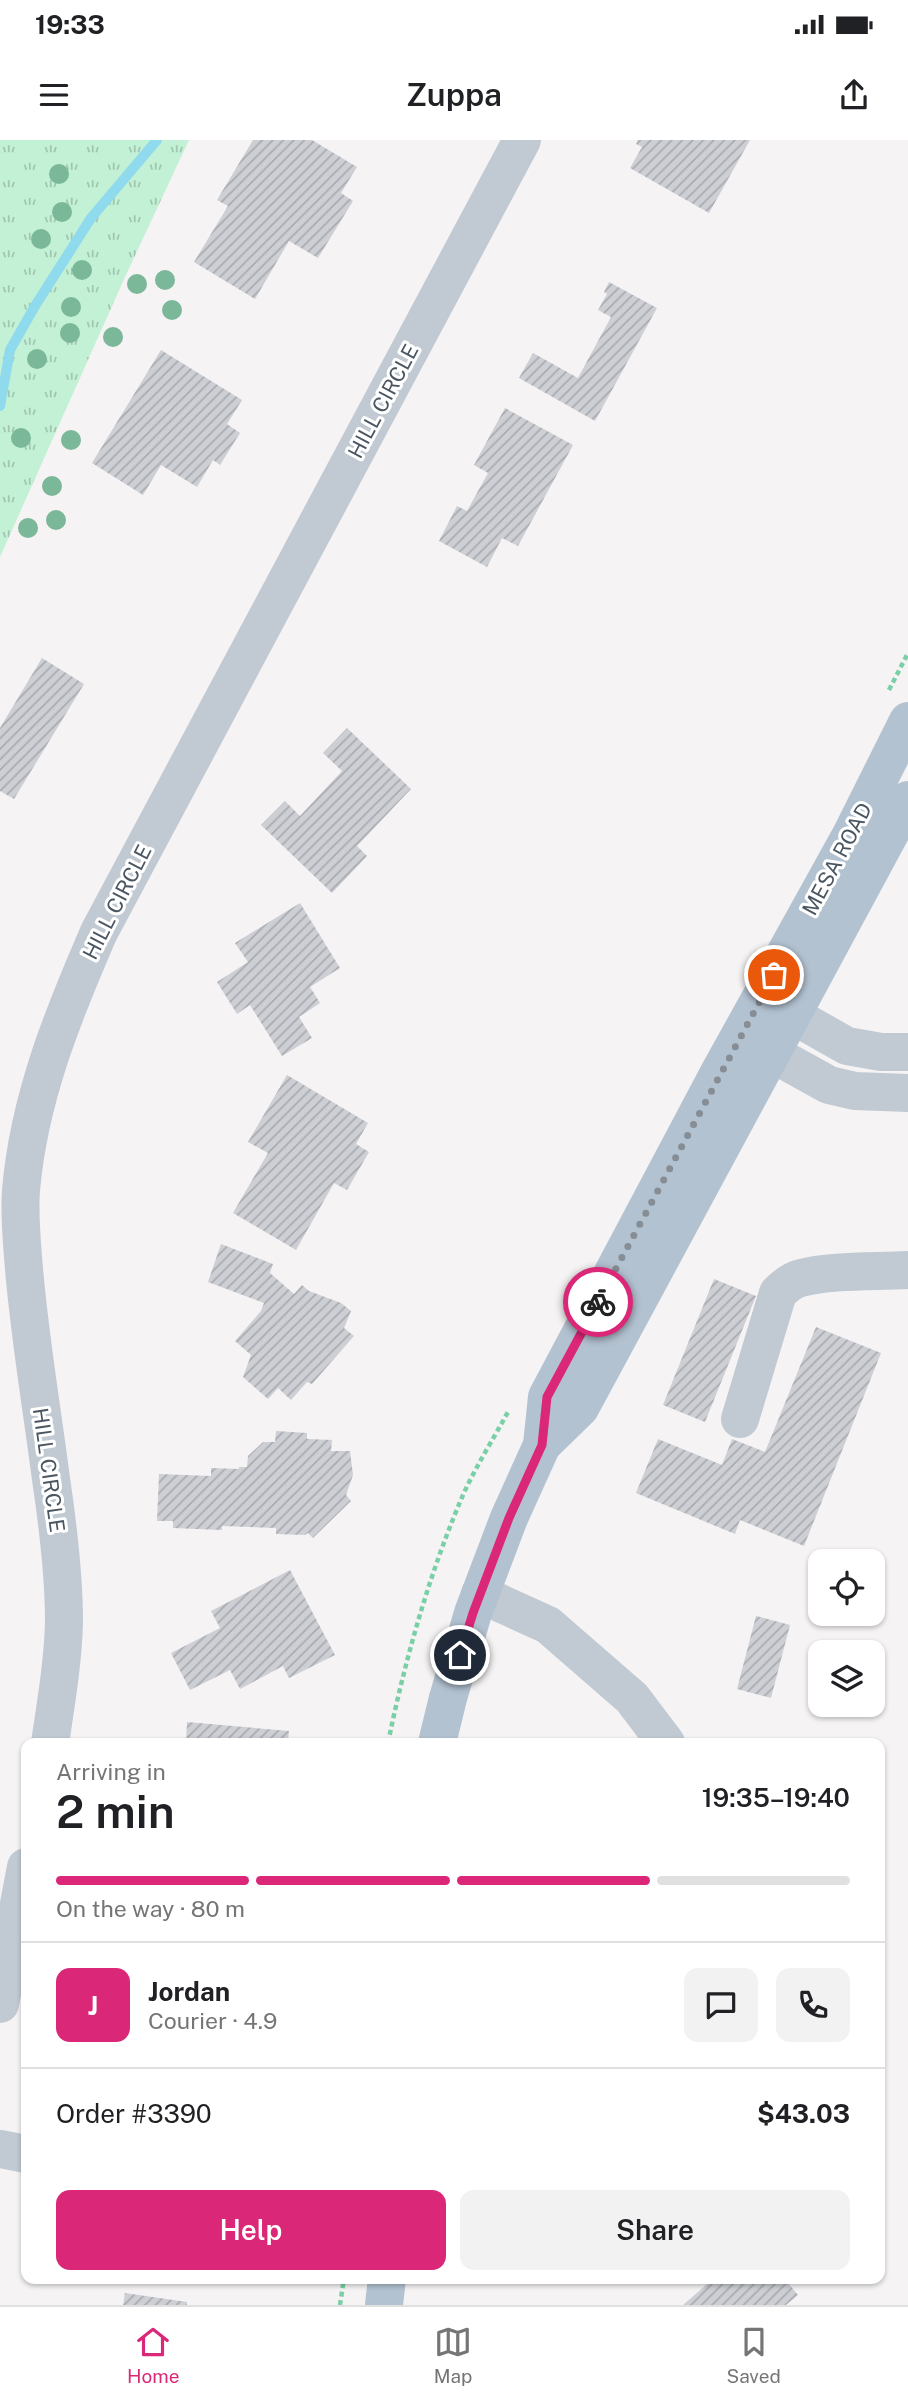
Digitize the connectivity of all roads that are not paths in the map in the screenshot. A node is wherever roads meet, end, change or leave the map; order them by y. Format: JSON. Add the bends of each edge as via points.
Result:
{"nodes":[{"id":1,"x":522,"y":140,"type":"edge"},
{"id":2,"x":908,"y":721,"type":"edge"},
{"id":3,"x":908,"y":800,"type":"edge"},
{"id":4,"x":776,"y":1007,"type":"junction"},
{"id":5,"x":756,"y":1045,"type":"junction"},
{"id":6,"x":908,"y":1052,"type":"edge"},
{"id":7,"x":908,"y":1093,"type":"edge"},
{"id":8,"x":908,"y":1270,"type":"edge"},
{"id":9,"x":740,"y":1419,"type":"dead end"},
{"id":10,"x":480,"y":1594,"type":"junction"},
{"id":11,"x":51,"y":1738,"type":"edge"},
{"id":12,"x":438,"y":1738,"type":"edge"},
{"id":13,"x":662,"y":1738,"type":"edge"},
{"id":14,"x":21,"y":1893,"type":"edge"},
{"id":15,"x":0,"y":2004,"type":"edge"},
{"id":16,"x":0,"y":2149,"type":"edge"},
{"id":17,"x":21,"y":2153,"type":"edge"},
{"id":18,"x":386,"y":2284,"type":"edge"},
{"id":19,"x":384,"y":2305,"type":"edge"}],
"edges":[{"from":1,"to":11,"type":"street","name":"HILL CIRCLE","via":[[99,932],[43,1074],[20,1192],[32,1352],[61,1567],[64,1622]]},
{"from":2,"to":4,"type":"main road","name":"MESA ROAD"},
{"from":3,"to":4,"type":"main road","name":"MESA ROAD"},
{"from":4,"to":5,"type":"main road","name":"MESA ROAD"},
{"from":4,"to":6,"type":"street","via":[[847,1046]]},
{"from":5,"to":7,"type":"street","via":[[829,1085]]},
{"from":5,"to":10,"type":"main road","name":"MESA ROAD","via":[[580,1408],[542,1445]]},
{"from":8,"to":9,"type":"street","via":[[816,1275],[786,1285],[778,1293]]},
{"from":10,"to":12,"type":"main road","name":"MESA ROAD"},
{"from":10,"to":13,"type":"street","via":[[548,1625],[632,1698]]},
{"from":14,"to":15,"type":"street"},
{"from":16,"to":17,"type":"street"},
{"from":18,"to":19,"type":"main road"}]}
